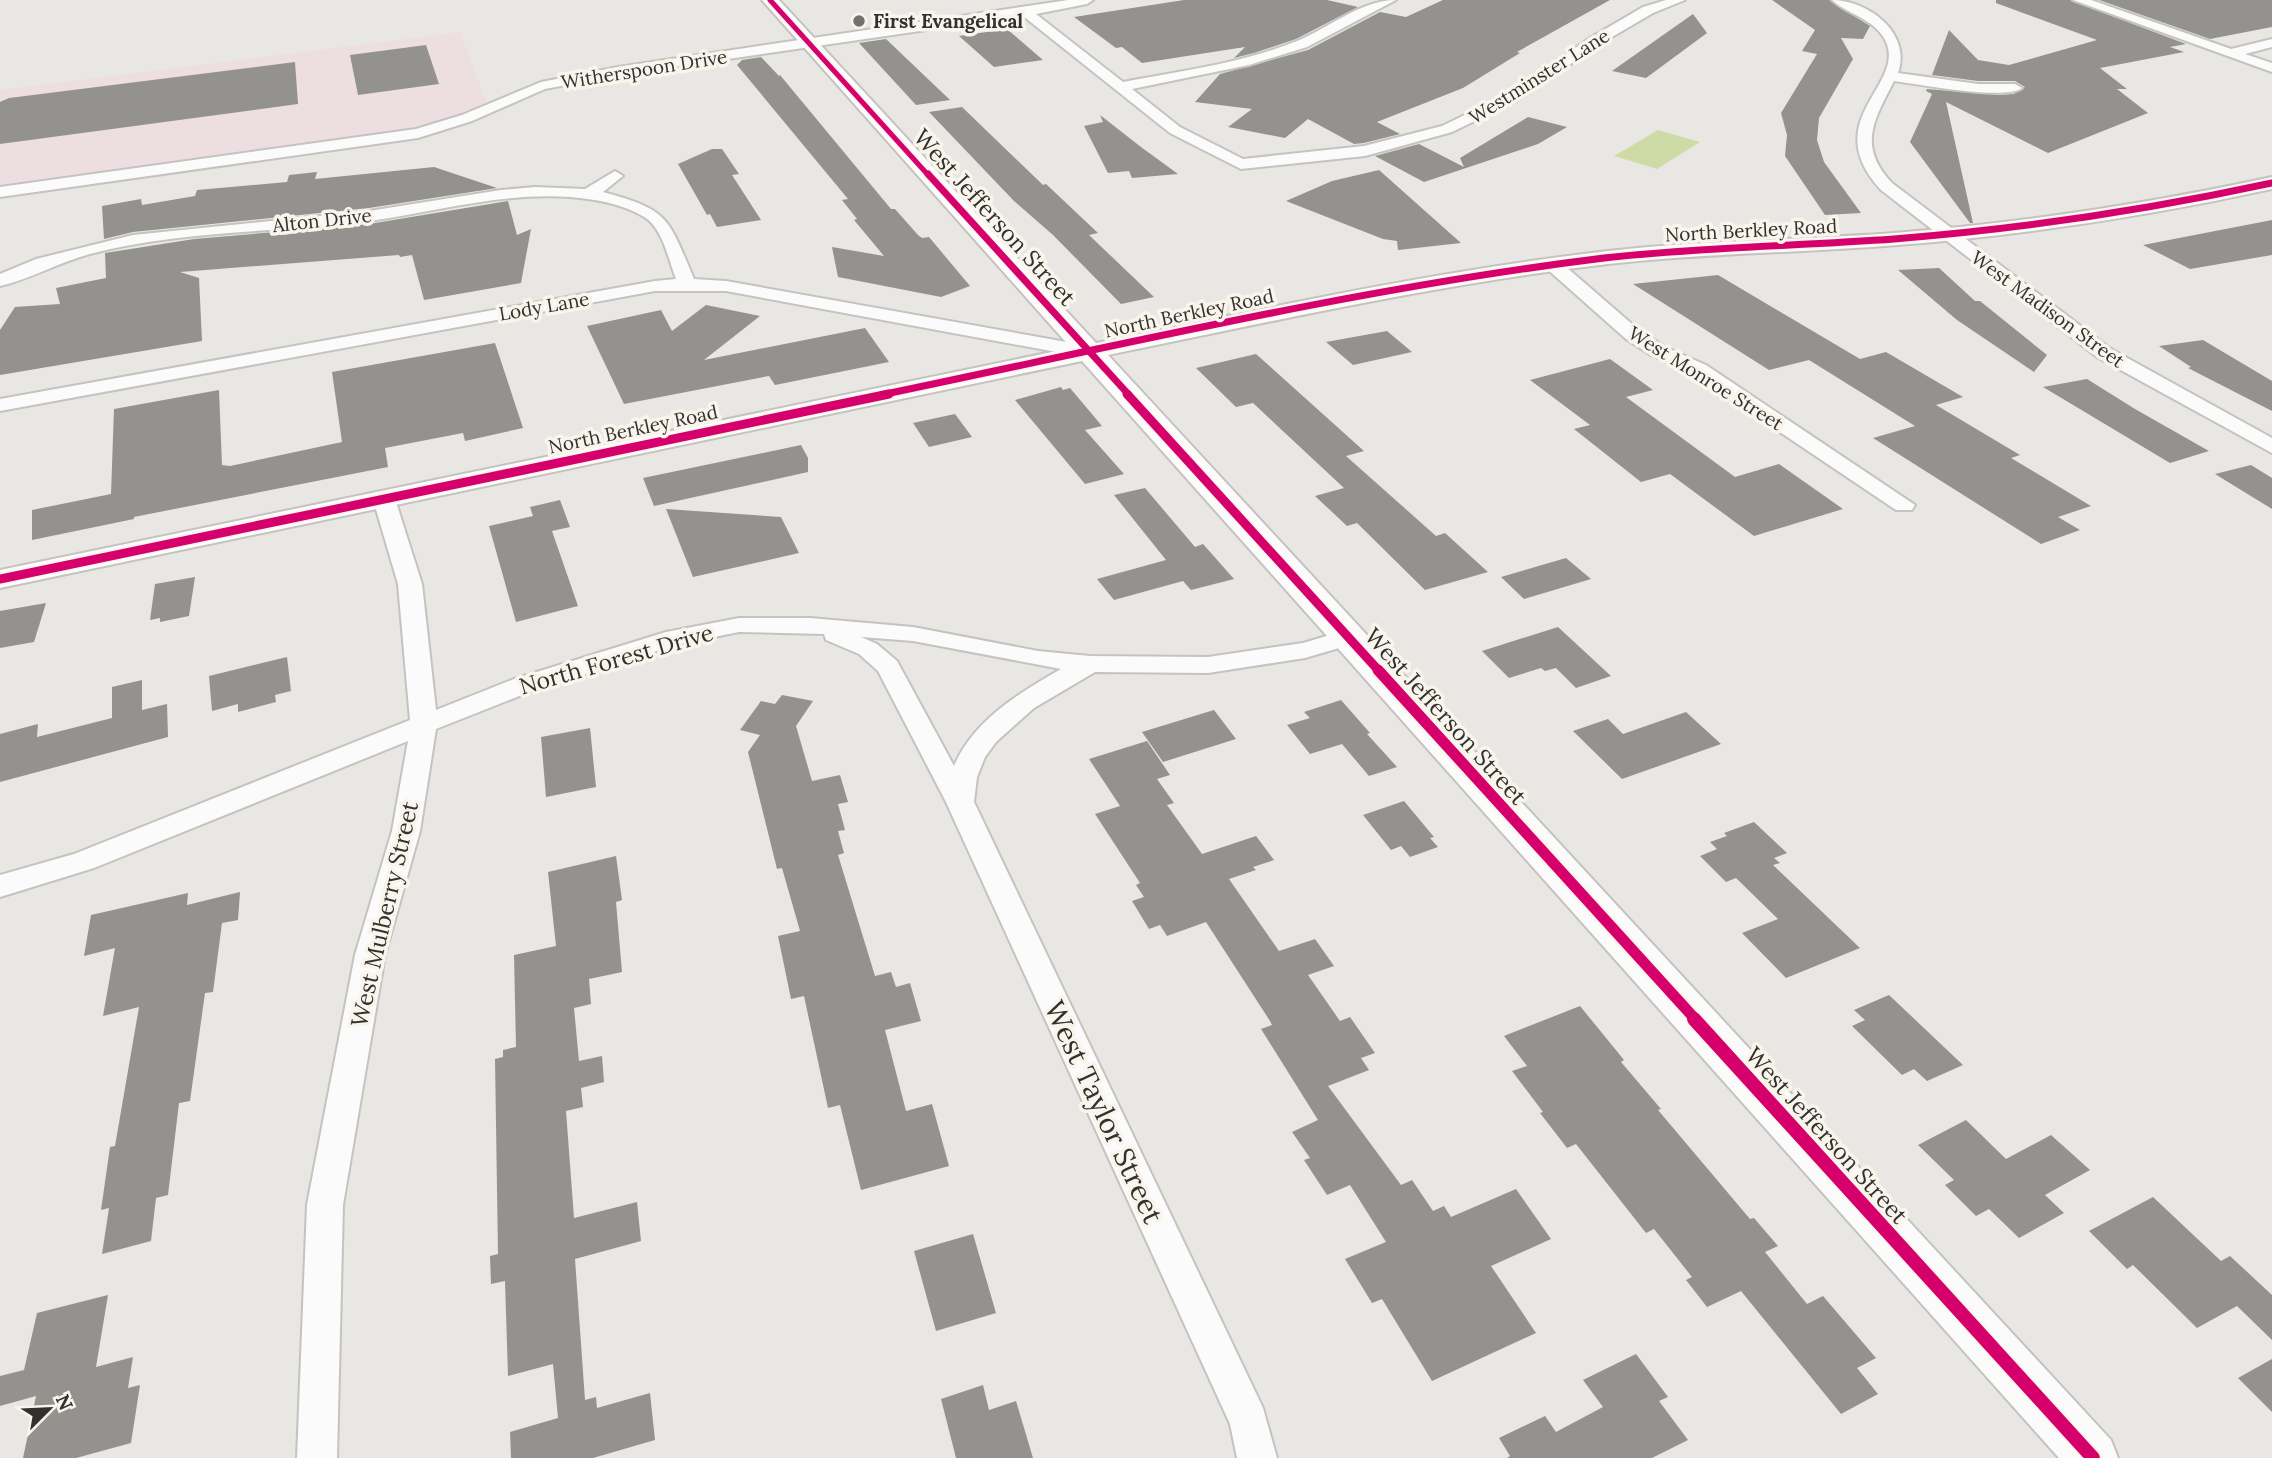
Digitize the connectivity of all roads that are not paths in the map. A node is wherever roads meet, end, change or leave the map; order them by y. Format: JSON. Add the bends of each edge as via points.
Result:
{"nodes":[{"id":1,"x":769,"y":0,"type":"edge"},
{"id":2,"x":1087,"y":0,"type":"edge"},
{"id":3,"x":1390,"y":0,"type":"edge"},
{"id":4,"x":1679,"y":0,"type":"edge"},
{"id":5,"x":1838,"y":0,"type":"edge"},
{"id":6,"x":2079,"y":0,"type":"edge"},
{"id":7,"x":1026,"y":12,"type":"junction"},
{"id":8,"x":2272,"y":43,"type":"edge"},
{"id":9,"x":809,"y":44,"type":"junction"},
{"id":10,"x":2231,"y":53,"type":"junction"},
{"id":11,"x":2272,"y":68,"type":"edge"},
{"id":12,"x":1888,"y":76,"type":"junction"},
{"id":13,"x":1120,"y":87,"type":"junction"},
{"id":14,"x":2015,"y":88,"type":"dead end"},
{"id":15,"x":615,"y":176,"type":"dead end"},
{"id":16,"x":2272,"y":183,"type":"edge"},
{"id":17,"x":0,"y":192,"type":"edge"},
{"id":18,"x":589,"y":194,"type":"junction"},
{"id":19,"x":646,"y":213,"type":"joint"},
{"id":20,"x":1947,"y":234,"type":"junction"},
{"id":21,"x":1552,"y":264,"type":"junction"},
{"id":22,"x":0,"y":281,"type":"edge"},
{"id":23,"x":687,"y":284,"type":"junction"},
{"id":24,"x":1089,"y":352,"type":"junction"},
{"id":25,"x":0,"y":405,"type":"edge"},
{"id":26,"x":2272,"y":447,"type":"edge"},
{"id":27,"x":384,"y":499,"type":"junction"},
{"id":28,"x":1904,"y":505,"type":"dead end"},
{"id":29,"x":0,"y":579,"type":"edge"},
{"id":30,"x":810,"y":625,"type":"junction"},
{"id":31,"x":1346,"y":638,"type":"junction"},
{"id":32,"x":1090,"y":664,"type":"junction"},
{"id":33,"x":424,"y":725,"type":"junction"},
{"id":34,"x":960,"y":802,"type":"junction"},
{"id":35,"x":0,"y":886,"type":"edge"},
{"id":36,"x":1253,"y":1440,"type":"edge"},
{"id":37,"x":317,"y":1458,"type":"edge"},
{"id":38,"x":1269,"y":1458,"type":"edge"},
{"id":39,"x":2093,"y":1458,"type":"edge"}],
"edges":[{"from":1,"to":9,"type":"street","name":"West Jefferson Street"},
{"from":2,"to":7,"type":"street","name":"Witherspoon Drive"},
{"from":3,"to":13,"type":"street","via":[[1302,44],[1262,57]]},
{"from":4,"to":13,"type":"street","name":"Westminster Lane","via":[[1648,9],[1471,120],[1365,151],[1241,164],[1175,130]]},
{"from":5,"to":12,"type":"street","name":"West Madison Street","via":[[1874,19],[1888,34],[1895,59]]},
{"from":6,"to":10,"type":"street"},
{"from":7,"to":9,"type":"street","name":"Witherspoon Drive"},
{"from":7,"to":13,"type":"street","name":"Westminster Lane"},
{"from":8,"to":10,"type":"street"},
{"from":9,"to":17,"type":"street","name":"Witherspoon Drive","via":[[556,82],[418,133]]},
{"from":9,"to":24,"type":"street","name":"West Jefferson Street"},
{"from":10,"to":11,"type":"street"},
{"from":12,"to":14,"type":"street"},
{"from":12,"to":20,"type":"street","name":"West Madison Street","via":[[1871,109],[1863,142],[1870,163],[1882,183]]},
{"from":15,"to":18,"type":"street"},
{"from":16,"to":20,"type":"street","name":"North Berkley Road","via":[[2156,207]]},
{"from":18,"to":19,"type":"street","name":"Alton Drive"},
{"from":18,"to":22,"type":"street","name":"Alton Drive","via":[[503,196],[369,216],[178,234],[72,255]]},
{"from":19,"to":23,"type":"street","via":[[658,220]]},
{"from":20,"to":21,"type":"street","name":"North Berkley Road","via":[[1687,250]]},
{"from":20,"to":26,"type":"street","name":"West Madison Street","via":[[2104,353]]},
{"from":21,"to":24,"type":"street","name":"North Berkley Road","via":[[1372,293]]},
{"from":21,"to":28,"type":"street","name":"West Monroe Street","via":[[1633,335],[1699,369]]},
{"from":23,"to":24,"type":"street","name":"Lody Lane","via":[[726,286]]},
{"from":23,"to":25,"type":"street","name":"Lody Lane"},
{"from":24,"to":27,"type":"street","name":"North Berkley Road"},
{"from":24,"to":31,"type":"street","name":"West Jefferson Street"},
{"from":27,"to":29,"type":"street","name":"North Berkley Road"},
{"from":27,"to":33,"type":"street","name":"West Mulberry Street","via":[[410,584]]},
{"from":30,"to":32,"type":"street","name":"North Forest Drive","via":[[913,634],[1038,659]]},
{"from":30,"to":33,"type":"street","name":"North Forest Drive","via":[[739,625],[675,638],[523,685]]},
{"from":30,"to":34,"type":"street","name":"West Taylor Street","via":[[868,649],[888,667]]},
{"from":31,"to":32,"type":"street","name":"North Forest Drive","via":[[1305,650],[1208,665]]},
{"from":31,"to":39,"type":"street","name":"West Jefferson Street"},
{"from":32,"to":34,"type":"street","via":[[1004,719],[979,745],[960,785]]},
{"from":33,"to":35,"type":"street","name":"North Forest Drive","via":[[84,861]]},
{"from":33,"to":37,"type":"street","name":"West Mulberry Street","via":[[405,831],[370,955],[325,1205]]},
{"from":34,"to":36,"type":"street","name":"West Taylor Street"},
{"from":36,"to":38,"type":"street","name":"West Taylor Street"}]}
